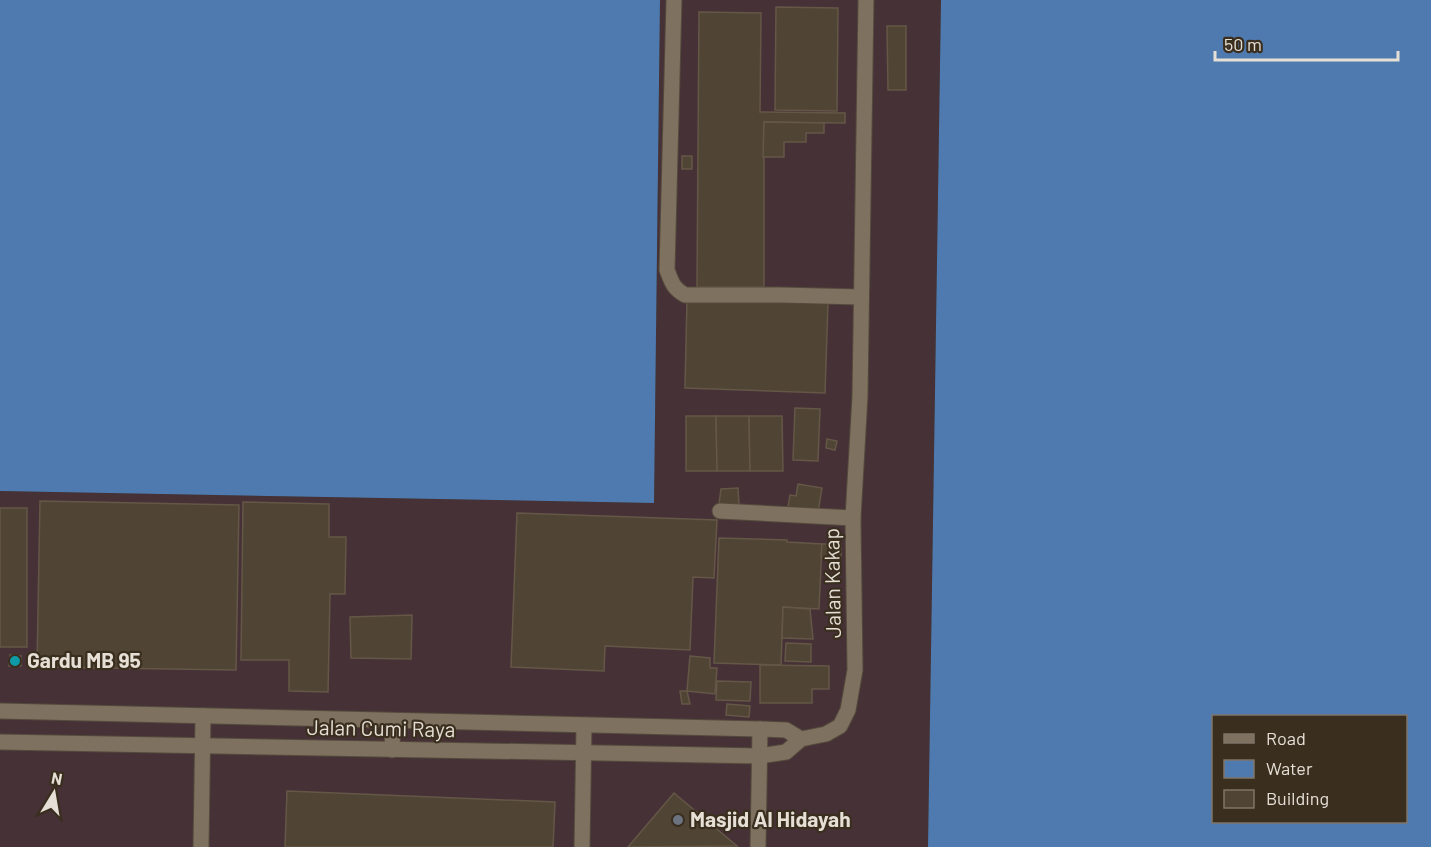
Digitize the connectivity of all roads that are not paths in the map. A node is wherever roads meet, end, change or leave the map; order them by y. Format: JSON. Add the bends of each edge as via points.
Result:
{"nodes":[{"id":1,"x":674,"y":0,"type":"edge"},
{"id":2,"x":866,"y":0,"type":"edge"},
{"id":3,"x":861,"y":297,"type":"junction"},
{"id":4,"x":720,"y":511,"type":"dead end"},
{"id":5,"x":853,"y":518,"type":"junction"},
{"id":6,"x":0,"y":711,"type":"edge"},
{"id":7,"x":203,"y":716,"type":"junction"},
{"id":8,"x":393,"y":720,"type":"junction"},
{"id":9,"x":584,"y":726,"type":"junction"},
{"id":10,"x":760,"y":729,"type":"junction"},
{"id":11,"x":801,"y":739,"type":"junction"},
{"id":12,"x":0,"y":741,"type":"edge"},
{"id":13,"x":203,"y":746,"type":"junction"},
{"id":14,"x":392,"y":750,"type":"junction"},
{"id":15,"x":584,"y":753,"type":"junction"},
{"id":16,"x":760,"y":756,"type":"junction"},
{"id":17,"x":201,"y":847,"type":"edge"},
{"id":18,"x":582,"y":847,"type":"edge"},
{"id":19,"x":758,"y":847,"type":"edge"}],
"edges":[{"from":1,"to":3,"type":"street","via":[[668,270],[673,286],[686,295]]},
{"from":2,"to":3,"type":"street","name":"Jalan Kakap"},
{"from":3,"to":5,"type":"street","name":"Jalan Kakap"},
{"from":4,"to":5,"type":"street"},
{"from":5,"to":11,"type":"street","name":"Jalan Kakap","via":[[855,670],[848,710],[840,726],[826,734]]},
{"from":6,"to":7,"type":"street","name":"Jalan Cumi Raya"},
{"from":7,"to":8,"type":"street","name":"Jalan Cumi Raya"},
{"from":7,"to":13,"type":"street"},
{"from":8,"to":9,"type":"street","name":"Jalan Cumi Raya"},
{"from":8,"to":14,"type":"street"},
{"from":9,"to":10,"type":"street","name":"Jalan Cumi Raya"},
{"from":9,"to":15,"type":"street"},
{"from":10,"to":11,"type":"street","via":[[786,730]]},
{"from":10,"to":16,"type":"street"},
{"from":11,"to":16,"type":"street","name":"Jalan Kakap","via":[[786,752]]},
{"from":12,"to":13,"type":"street","name":"Jalan Cumi Raya"},
{"from":13,"to":14,"type":"street","name":"Jalan Cumi Raya"},
{"from":13,"to":17,"type":"street"},
{"from":14,"to":15,"type":"street","name":"Jalan Cumi Raya"},
{"from":15,"to":16,"type":"street","name":"Jalan Cumi Raya"},
{"from":15,"to":18,"type":"street"},
{"from":16,"to":19,"type":"street"}]}
